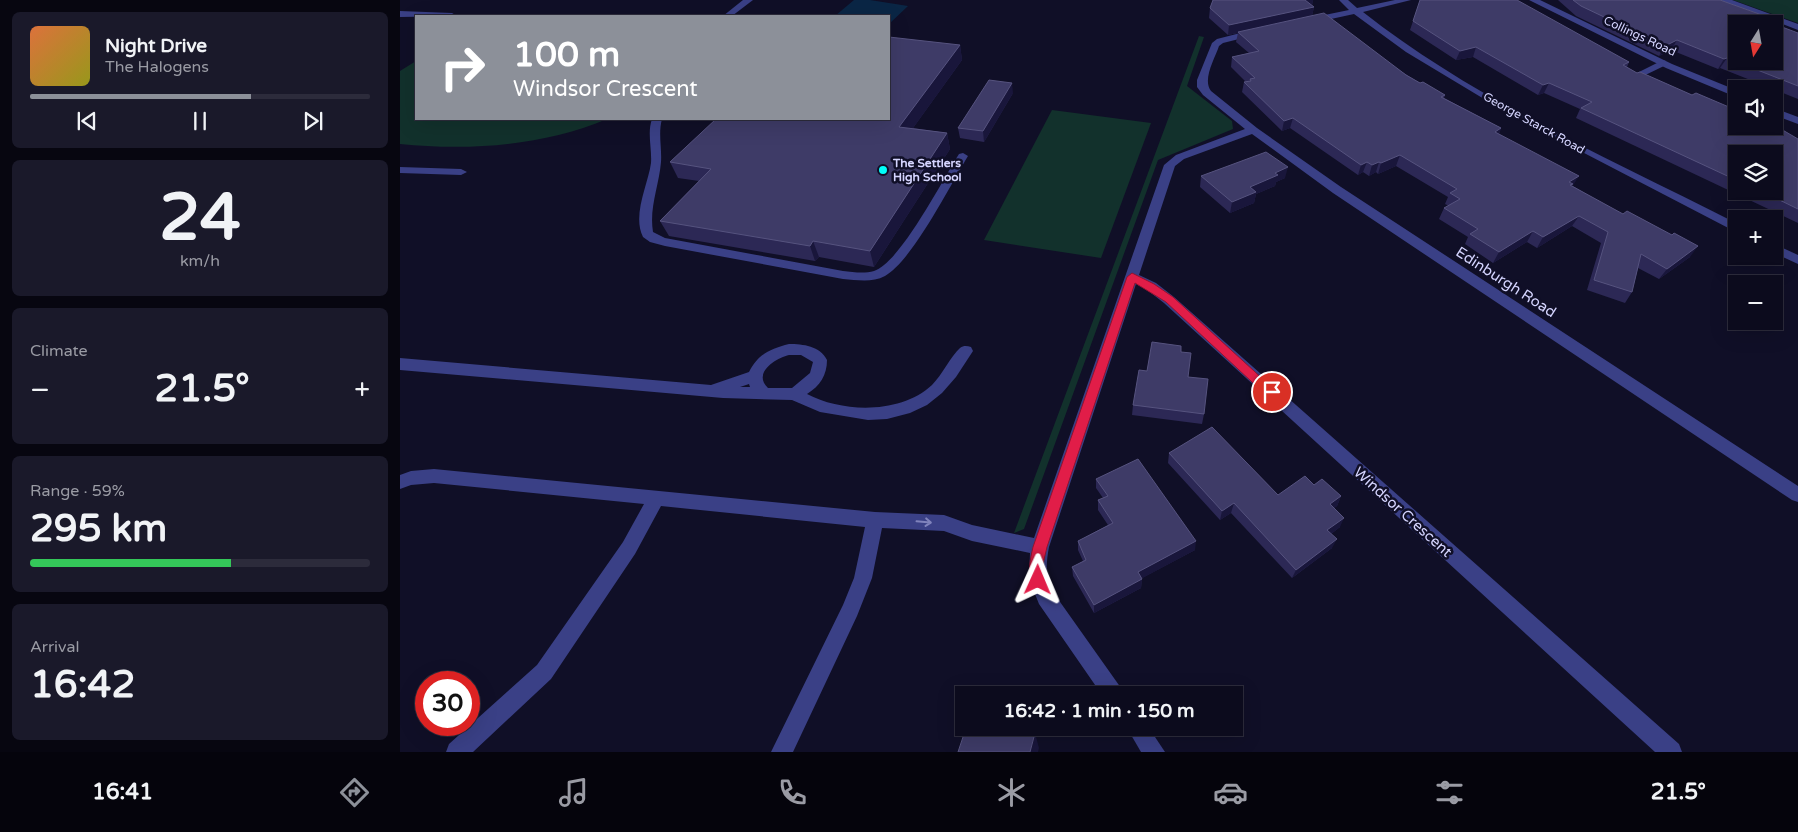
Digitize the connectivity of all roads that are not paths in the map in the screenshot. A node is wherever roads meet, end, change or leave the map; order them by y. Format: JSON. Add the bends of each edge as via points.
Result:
{"nodes":[{"id":1,"x":749,"y":0,"type":"edge"},
{"id":2,"x":1343,"y":0,"type":"edge"},
{"id":3,"x":1408,"y":0,"type":"edge"},
{"id":4,"x":1533,"y":0,"type":"edge"},
{"id":5,"x":1724,"y":0,"type":"edge"},
{"id":6,"x":1355,"y":11,"type":"junction"},
{"id":7,"x":400,"y":14,"type":"edge"},
{"id":8,"x":426,"y":15,"type":"edge"},
{"id":9,"x":728,"y":15,"type":"edge"},
{"id":10,"x":1298,"y":23,"type":"edge"},
{"id":11,"x":1798,"y":26,"type":"edge"},
{"id":12,"x":1270,"y":29,"type":"edge"},
{"id":13,"x":1663,"y":63,"type":"junction"},
{"id":14,"x":1632,"y":78,"type":"edge"},
{"id":15,"x":1728,"y":91,"type":"edge"},
{"id":16,"x":1783,"y":115,"type":"edge"},
{"id":17,"x":656,"y":120,"type":"edge"},
{"id":18,"x":1798,"y":121,"type":"edge"},
{"id":19,"x":1252,"y":130,"type":"junction"},
{"id":20,"x":963,"y":156,"type":"dead end"},
{"id":21,"x":400,"y":170,"type":"edge"},
{"id":22,"x":461,"y":172,"type":"dead end"},
{"id":23,"x":1728,"y":224,"type":"edge"},
{"id":24,"x":1783,"y":252,"type":"edge"},
{"id":25,"x":1798,"y":260,"type":"edge"},
{"id":26,"x":1132,"y":277,"type":"junction"},
{"id":27,"x":966,"y":351,"type":"dead end"},
{"id":28,"x":400,"y":364,"type":"edge"},
{"id":29,"x":756,"y":376,"type":"junction"},
{"id":30,"x":711,"y":390,"type":"junction"},
{"id":31,"x":766,"y":394,"type":"junction"},
{"id":32,"x":794,"y":394,"type":"junction"},
{"id":33,"x":400,"y":482,"type":"edge"},
{"id":34,"x":1798,"y":495,"type":"edge"},
{"id":35,"x":657,"y":498,"type":"junction"},
{"id":36,"x":876,"y":520,"type":"junction"},
{"id":37,"x":1040,"y":547,"type":"junction"},
{"id":38,"x":1108,"y":686,"type":"edge"},
{"id":39,"x":1143,"y":736,"type":"edge"},
{"id":40,"x":457,"y":752,"type":"edge"},
{"id":41,"x":782,"y":752,"type":"edge"},
{"id":42,"x":1154,"y":752,"type":"edge"},
{"id":43,"x":1671,"y":752,"type":"edge"}],
"edges":[{"from":1,"to":9,"type":"street"},
{"from":2,"to":6,"type":"street","name":"George Starck Road"},
{"from":3,"to":6,"type":"street"},
{"from":4,"to":13,"type":"street","name":"Collings Road"},
{"from":5,"to":11,"type":"street"},
{"from":6,"to":10,"type":"street"},
{"from":6,"to":23,"type":"street","name":"George Starck Road","via":[[1430,64],[1533,124]]},
{"from":7,"to":8,"type":"street"},
{"from":12,"to":19,"type":"street","name":"Edinburgh Road","via":[[1232,37],[1214,45],[1202,80],[1202,87]]},
{"from":13,"to":14,"type":"lane"},
{"from":13,"to":15,"type":"street","name":"Collings Road"},
{"from":16,"to":18,"type":"street"},
{"from":17,"to":20,"type":"lane","via":[[656,164],[645,216],[647,234],[665,242],[843,275],[871,277],[889,267]]},
{"from":19,"to":26,"type":"street","via":[[1180,157],[1170,165]]},
{"from":19,"to":34,"type":"street","name":"Edinburgh Road","via":[[1337,190]]},
{"from":21,"to":22,"type":"street"},
{"from":24,"to":25,"type":"street"},
{"from":26,"to":37,"type":"street"},
{"from":26,"to":43,"type":"street","name":"Windsor Crescent","via":[[1169,300]]},
{"from":27,"to":32,"type":"street","via":[[933,394],[898,411],[862,412],[828,408],[813,405]]},
{"from":28,"to":30,"type":"street"},
{"from":29,"to":30,"type":"street"},
{"from":29,"to":31,"type":"street","via":[[756,383]]},
{"from":29,"to":32,"type":"street","via":[[764,361],[776,353],[790,348],[809,350],[820,360],[818,374],[813,382]]},
{"from":30,"to":31,"type":"street"},
{"from":31,"to":32,"type":"street"},
{"from":33,"to":35,"type":"street","via":[[434,476]]},
{"from":35,"to":36,"type":"street"},
{"from":35,"to":40,"type":"street","via":[[629,548],[544,672]]},
{"from":36,"to":37,"type":"street","one_way":true,"via":[[944,523],[972,533]]},
{"from":36,"to":41,"type":"street","via":[[862,578],[850,610]]},
{"from":37,"to":38,"type":"street","via":[[1036,564],[1038,580],[1046,598]]},
{"from":39,"to":42,"type":"street"}]}
